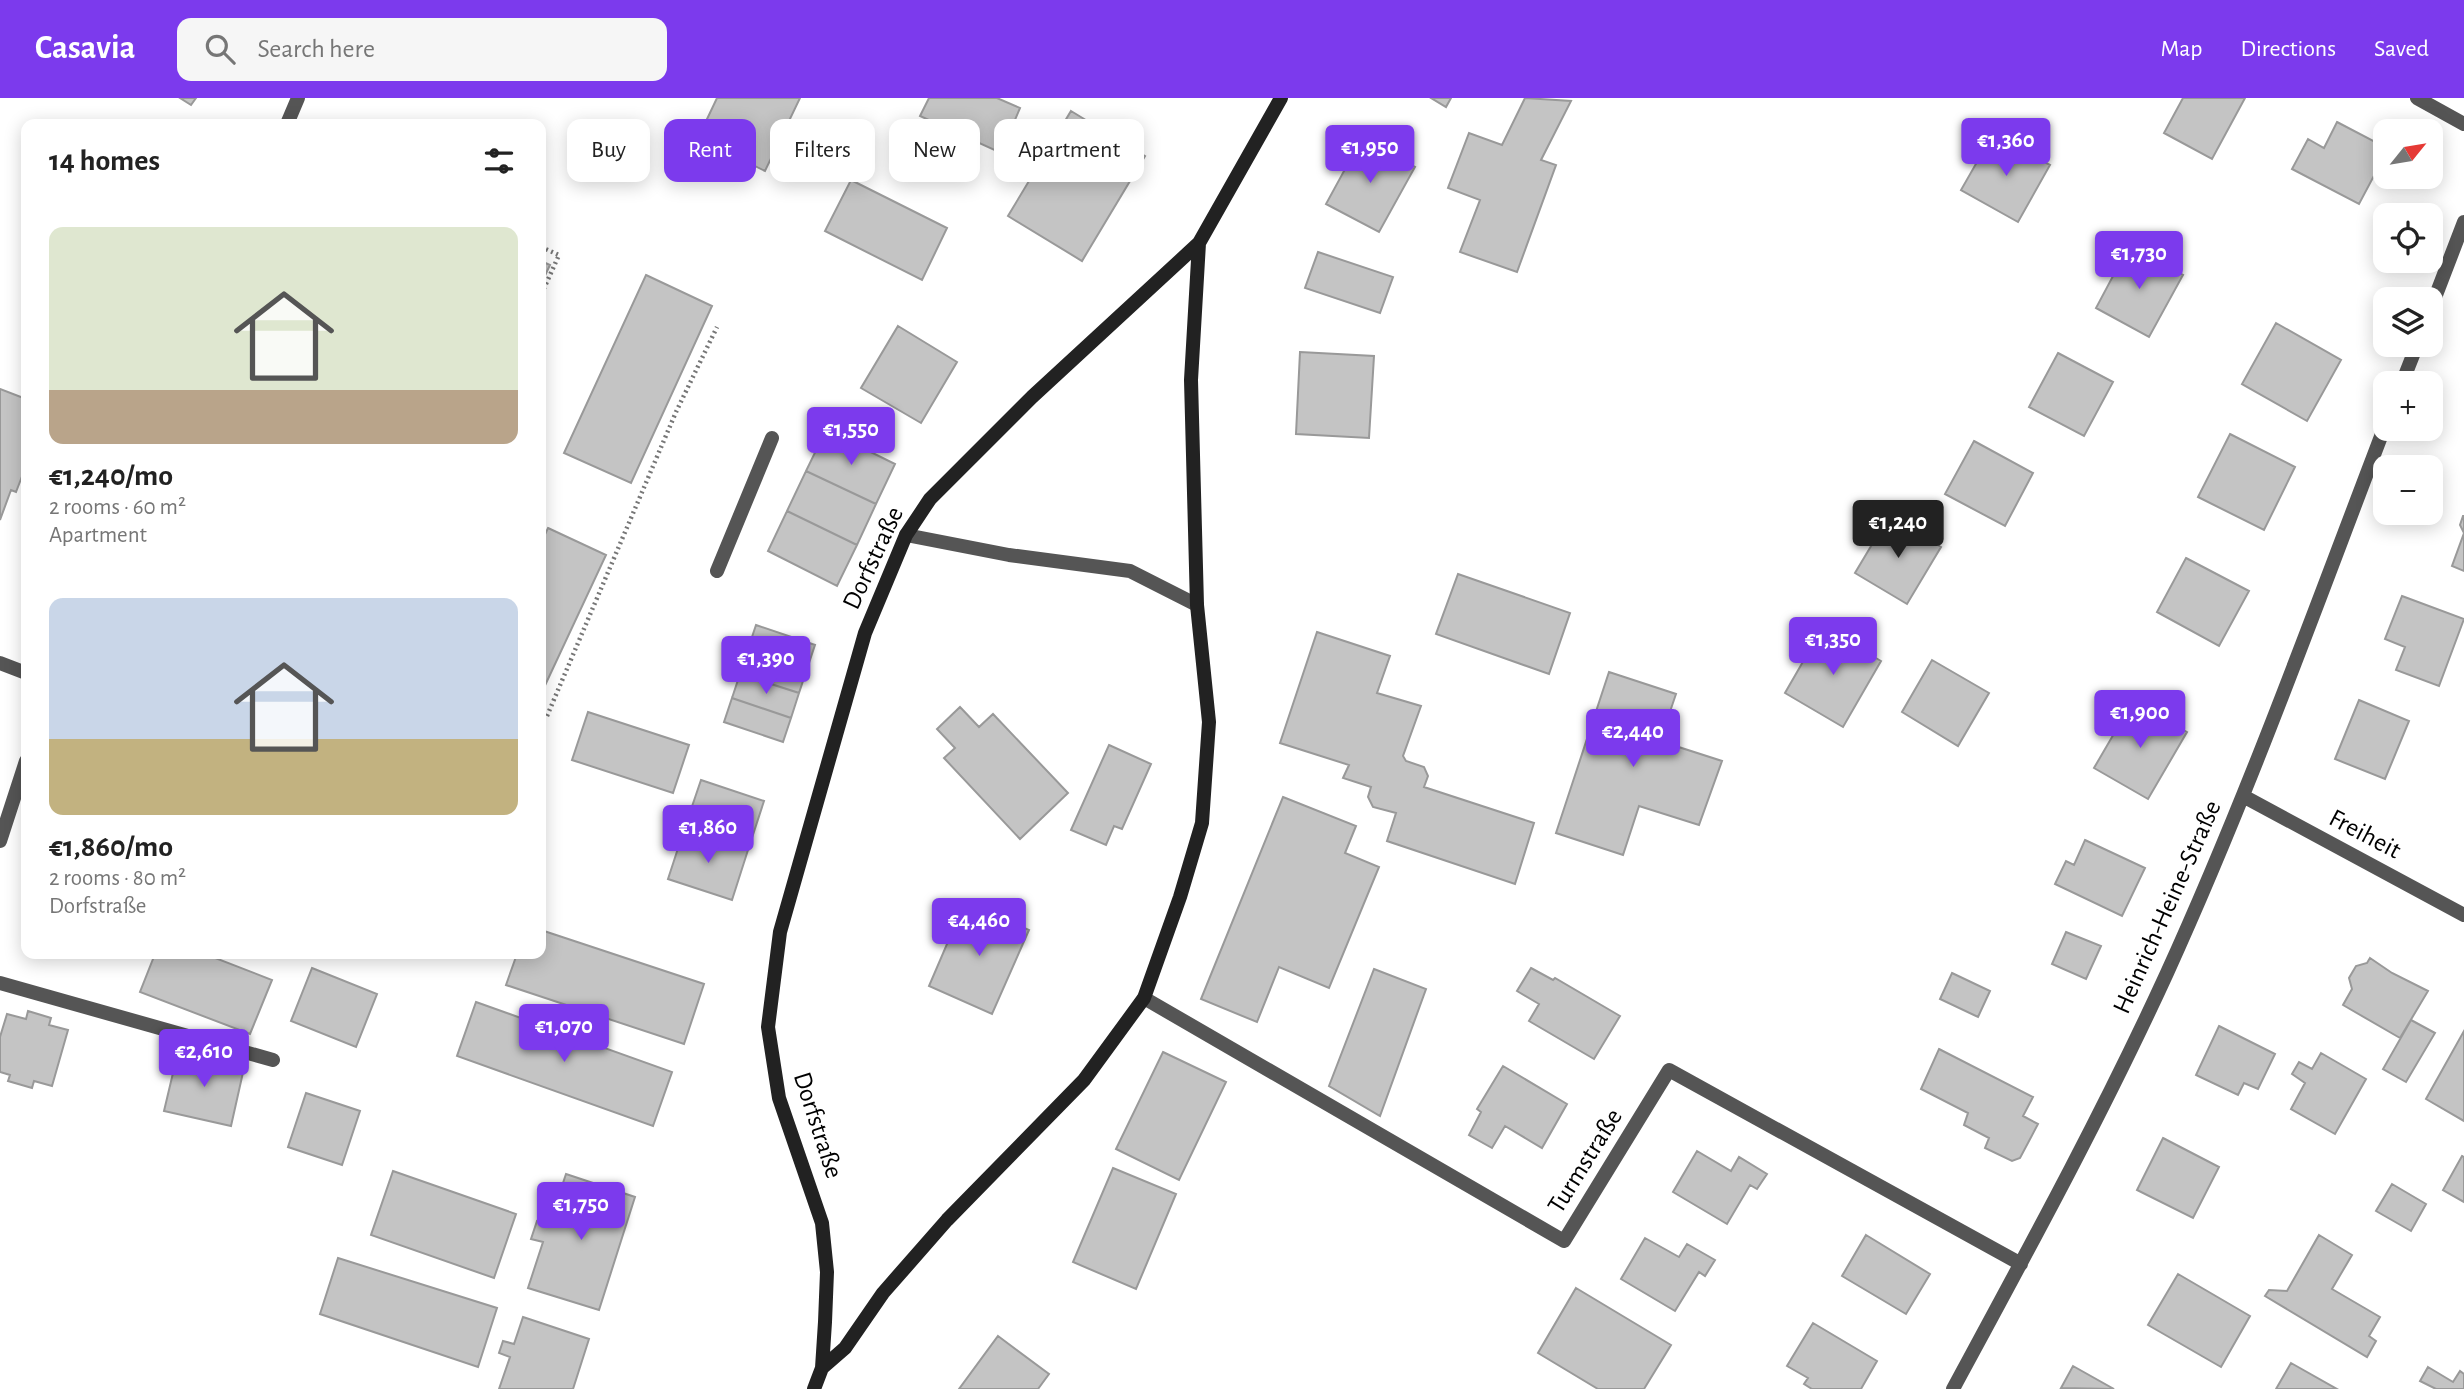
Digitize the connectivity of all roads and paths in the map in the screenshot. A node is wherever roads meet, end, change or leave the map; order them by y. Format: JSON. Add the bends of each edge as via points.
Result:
{"nodes":[{"id":1,"x":298,"y":98,"type":"edge"},
{"id":2,"x":1281,"y":98,"type":"edge"},
{"id":3,"x":2417,"y":98,"type":"edge"},
{"id":4,"x":289,"y":119,"type":"edge"},
{"id":5,"x":2464,"y":124,"type":"edge"},
{"id":6,"x":2464,"y":222,"type":"edge"},
{"id":7,"x":1199,"y":243,"type":"junction"},
{"id":8,"x":546,"y":249,"type":"edge"},
{"id":9,"x":546,"y":284,"type":"edge"},
{"id":10,"x":2439,"y":287,"type":"edge"},
{"id":11,"x":717,"y":327,"type":"dead end"},
{"id":12,"x":772,"y":438,"type":"dead end"},
{"id":13,"x":2379,"y":441,"type":"edge"},
{"id":14,"x":906,"y":535,"type":"junction"},
{"id":15,"x":717,"y":571,"type":"dead end"},
{"id":16,"x":1197,"y":605,"type":"junction"},
{"id":17,"x":0,"y":663,"type":"edge"},
{"id":18,"x":21,"y":671,"type":"edge"},
{"id":19,"x":547,"y":716,"type":"dead end"},
{"id":20,"x":21,"y":776,"type":"edge"},
{"id":21,"x":2243,"y":796,"type":"junction"},
{"id":22,"x":0,"y":841,"type":"edge"},
{"id":23,"x":2464,"y":915,"type":"edge"},
{"id":24,"x":0,"y":983,"type":"edge"},
{"id":25,"x":1144,"y":998,"type":"junction"},
{"id":26,"x":273,"y":1060,"type":"dead end"},
{"id":27,"x":2021,"y":1264,"type":"junction"},
{"id":28,"x":822,"y":1368,"type":"junction"},
{"id":29,"x":814,"y":1389,"type":"edge"},
{"id":30,"x":1953,"y":1389,"type":"edge"}],
"edges":[{"from":1,"to":4,"type":"street"},
{"from":2,"to":7,"type":"main road","name":"Dorfstraße"},
{"from":3,"to":5,"type":"street"},
{"from":6,"to":10,"type":"street"},
{"from":7,"to":14,"type":"main road","name":"Dorfstraße","via":[[1031,397],[930,499]]},
{"from":7,"to":16,"type":"main road","name":"Dorfstraße","via":[[1191,380]]},
{"from":8,"to":9,"type":"path","via":[[559,255]]},
{"from":11,"to":19,"type":"path","via":[[676,412]]},
{"from":12,"to":15,"type":"street"},
{"from":13,"to":21,"type":"street","name":"Heinrich-Heine-Straße"},
{"from":14,"to":16,"type":"street","via":[[1130,571]]},
{"from":14,"to":28,"type":"main road","name":"Dorfstraße","via":[[865,633],[780,932],[768,1027],[779,1098],[822,1223],[827,1272]]},
{"from":16,"to":25,"type":"main road","name":"Dorfstraße","via":[[1209,722],[1202,823]]},
{"from":17,"to":18,"type":"street"},
{"from":20,"to":22,"type":"street"},
{"from":21,"to":23,"type":"street","name":"Freiheit"},
{"from":21,"to":27,"type":"street","name":"Heinrich-Heine-Straße","via":[[2123,1066]]},
{"from":24,"to":26,"type":"street"},
{"from":25,"to":27,"type":"street","name":"Turmstraße","via":[[1564,1241],[1669,1070]]},
{"from":25,"to":28,"type":"main road","name":"Dorfstraße","via":[[1084,1080],[947,1220],[883,1293],[845,1348]]},
{"from":27,"to":30,"type":"street","name":"Heinrich-Heine-Straße"},
{"from":28,"to":29,"type":"main road","name":"Dorfstraße"}]}
